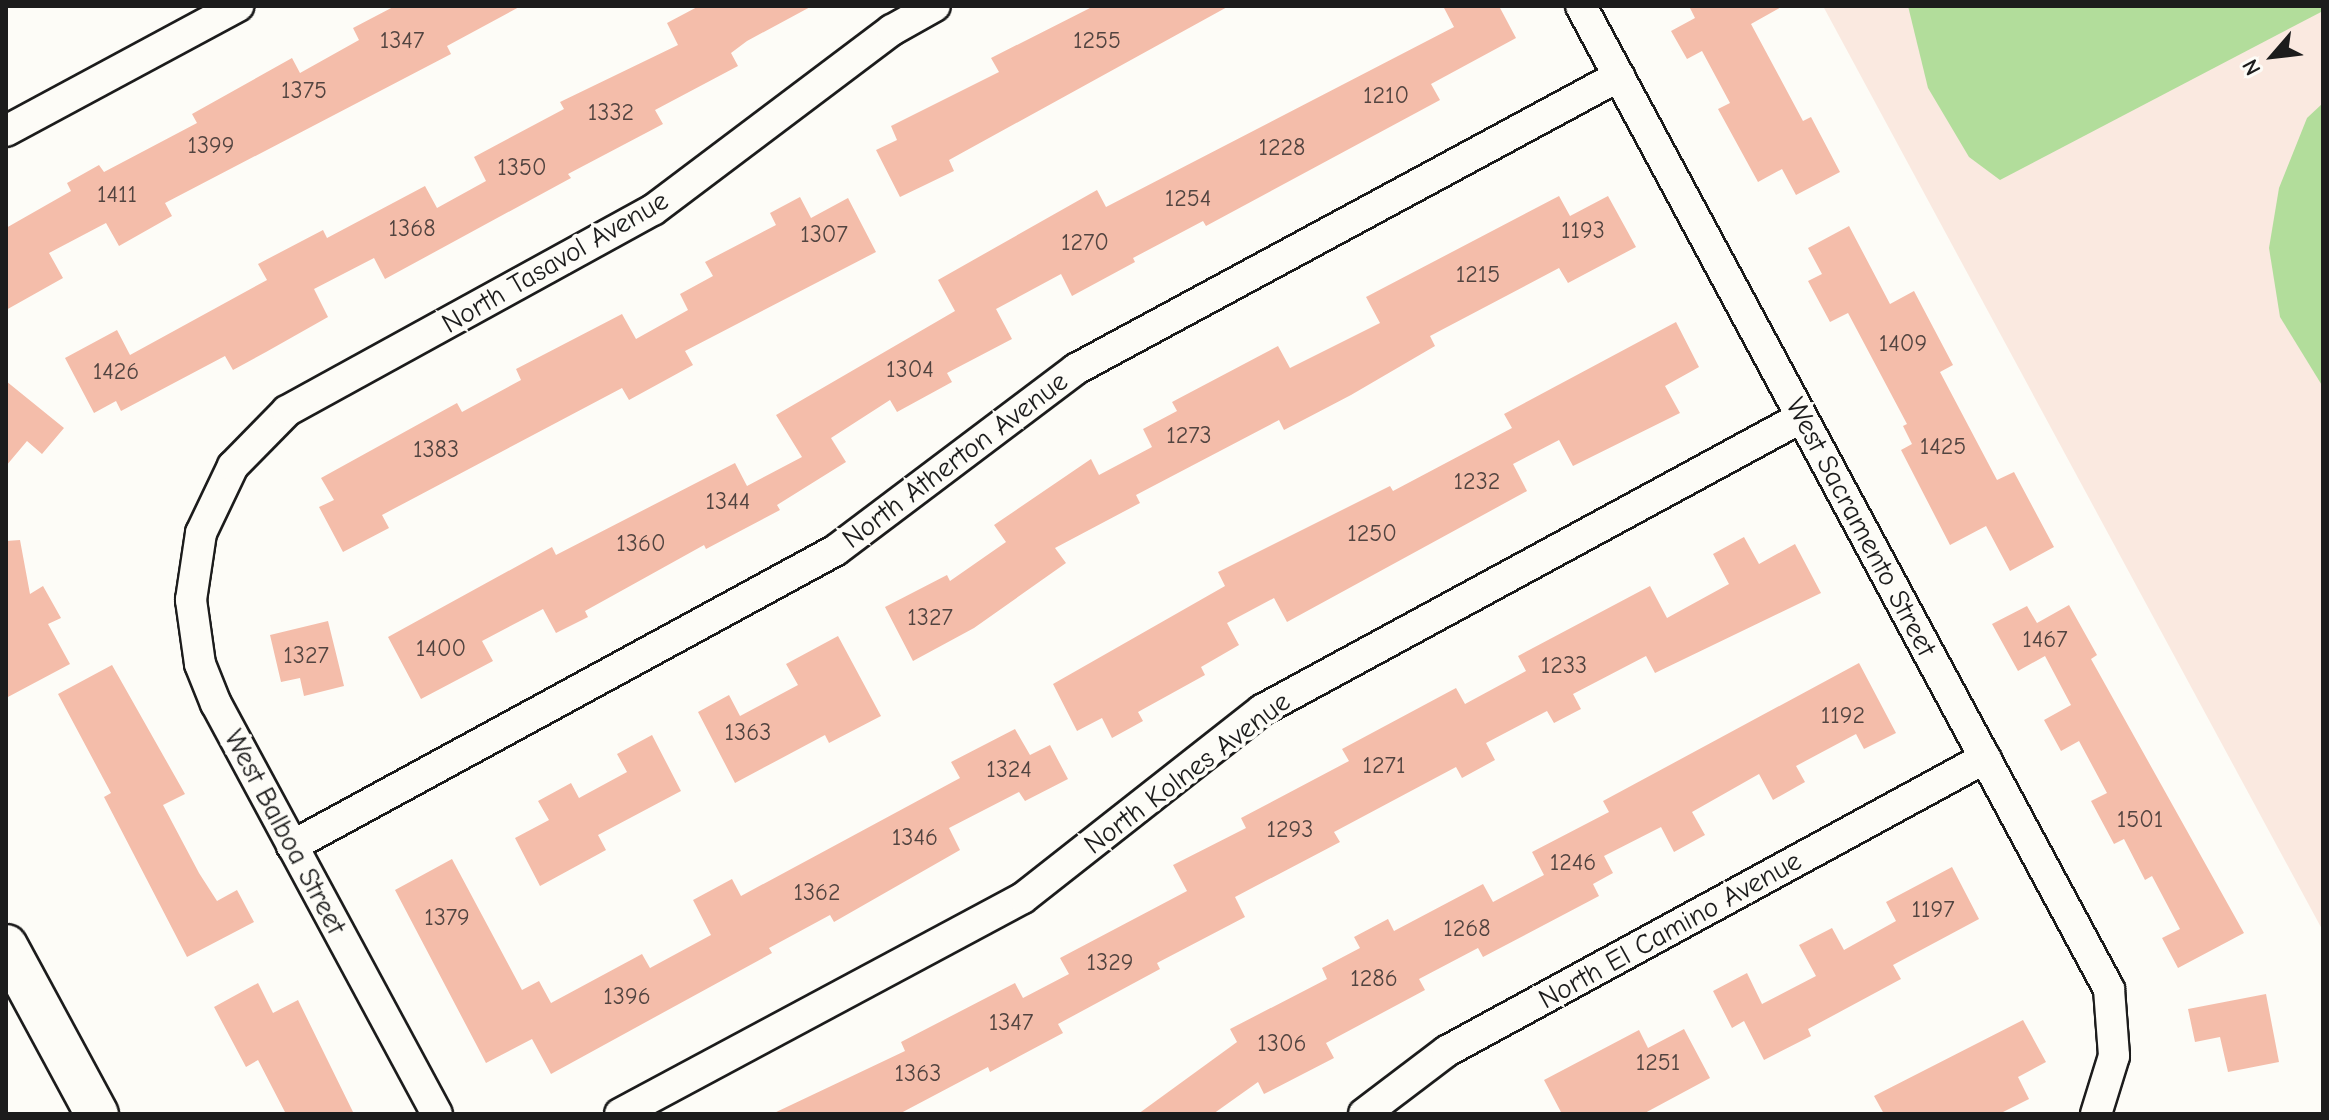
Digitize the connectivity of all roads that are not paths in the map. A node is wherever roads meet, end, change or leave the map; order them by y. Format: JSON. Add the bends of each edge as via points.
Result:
{"nodes":[{"id":1,"x":238,"y":6,"type":"edge"},
{"id":2,"x":1581,"y":6,"type":"edge"},
{"id":3,"x":930,"y":7,"type":"edge"},
{"id":4,"x":1619,"y":76,"type":"junction"},
{"id":5,"x":6,"y":131,"type":"edge"},
{"id":6,"x":1802,"y":417,"type":"junction"},
{"id":7,"x":201,"y":533,"type":"joint"},
{"id":8,"x":1985,"y":758,"type":"junction"},
{"id":9,"x":292,"y":846,"type":"junction"},
{"id":10,"x":6,"y":946,"type":"edge"},
{"id":11,"x":97,"y":1114,"type":"edge"},
{"id":12,"x":437,"y":1114,"type":"edge"},
{"id":13,"x":620,"y":1114,"type":"edge"},
{"id":14,"x":1364,"y":1114,"type":"edge"},
{"id":15,"x":2096,"y":1114,"type":"edge"}],
"edges":[{"from":1,"to":5,"type":"street"},
{"from":2,"to":4,"type":"street","name":"West Sacramento Street"},
{"from":3,"to":7,"type":"street","name":"North Tasavol Avenue","via":[[653,210],[287,411],[233,466]]},
{"from":4,"to":6,"type":"street","name":"West Sacramento Street"},
{"from":4,"to":9,"type":"street","name":"North Atherton Avenue","via":[[1076,369],[836,550]]},
{"from":6,"to":8,"type":"street","name":"West Sacramento Street"},
{"from":6,"to":13,"type":"street","name":"North Kolnes Avenue","via":[[1262,710],[1023,898]]},
{"from":7,"to":9,"type":"street","name":"West Balboa Street","via":[[191,600],[200,664]]},
{"from":8,"to":14,"type":"street","name":"North El Camino Avenue","via":[[1447,1051]]},
{"from":8,"to":15,"type":"street","name":"West Sacramento Street","via":[[2109,989],[2114,1056]]},
{"from":9,"to":12,"type":"street","name":"West Balboa Street"},
{"from":10,"to":11,"type":"main road"}]}
